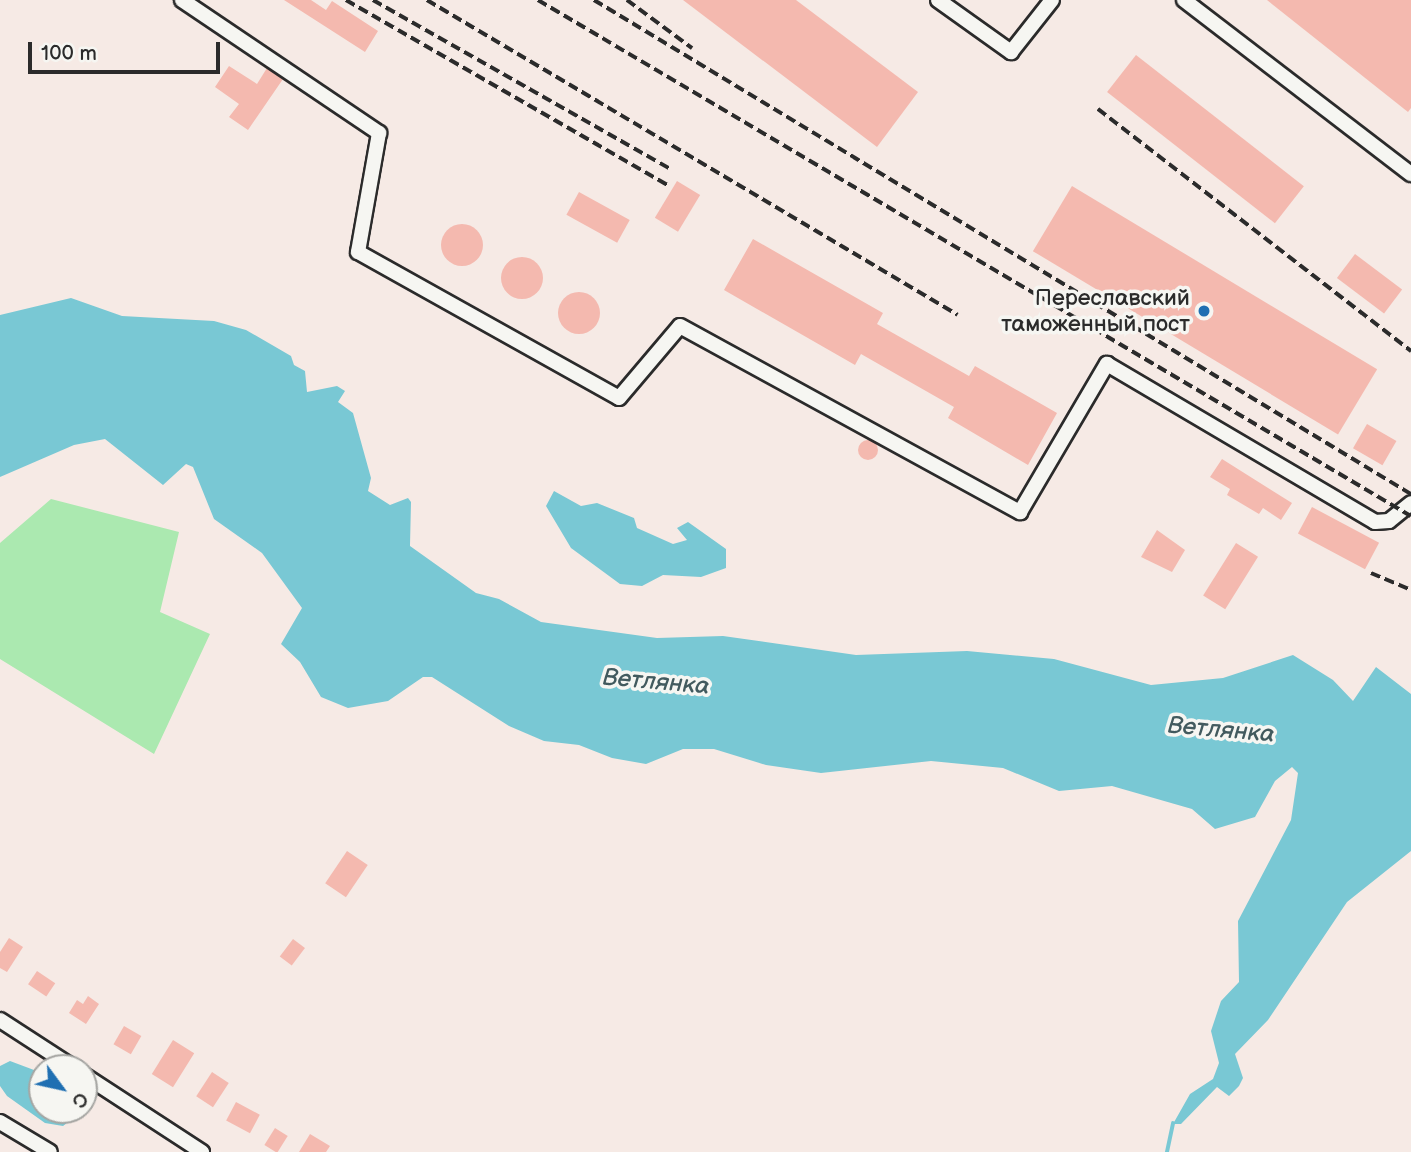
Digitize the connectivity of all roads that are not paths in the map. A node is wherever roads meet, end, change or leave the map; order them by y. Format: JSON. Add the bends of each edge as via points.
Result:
{"nodes":[{"id":1,"x":182,"y":0,"type":"edge"},
{"id":2,"x":938,"y":0,"type":"edge"},
{"id":3,"x":1052,"y":0,"type":"edge"},
{"id":4,"x":1184,"y":0,"type":"edge"},
{"id":5,"x":1411,"y":174,"type":"edge"},
{"id":6,"x":1411,"y":503,"type":"edge"},
{"id":7,"x":0,"y":1020,"type":"edge"},
{"id":8,"x":52,"y":1054,"type":"edge"},
{"id":9,"x":98,"y":1084,"type":"edge"},
{"id":10,"x":0,"y":1122,"type":"edge"},
{"id":11,"x":50,"y":1152,"type":"edge"},
{"id":12,"x":202,"y":1152,"type":"edge"}],
"edges":[{"from":1,"to":6,"type":"street","via":[[379,133],[358,252],[619,398],[680,326],[1020,512],[1107,364],[1375,522],[1389,521]]},
{"from":2,"to":3,"type":"street","via":[[1011,52]]},
{"from":4,"to":5,"type":"street"},
{"from":7,"to":8,"type":"street"},
{"from":9,"to":12,"type":"street"},
{"from":10,"to":11,"type":"street"}]}
